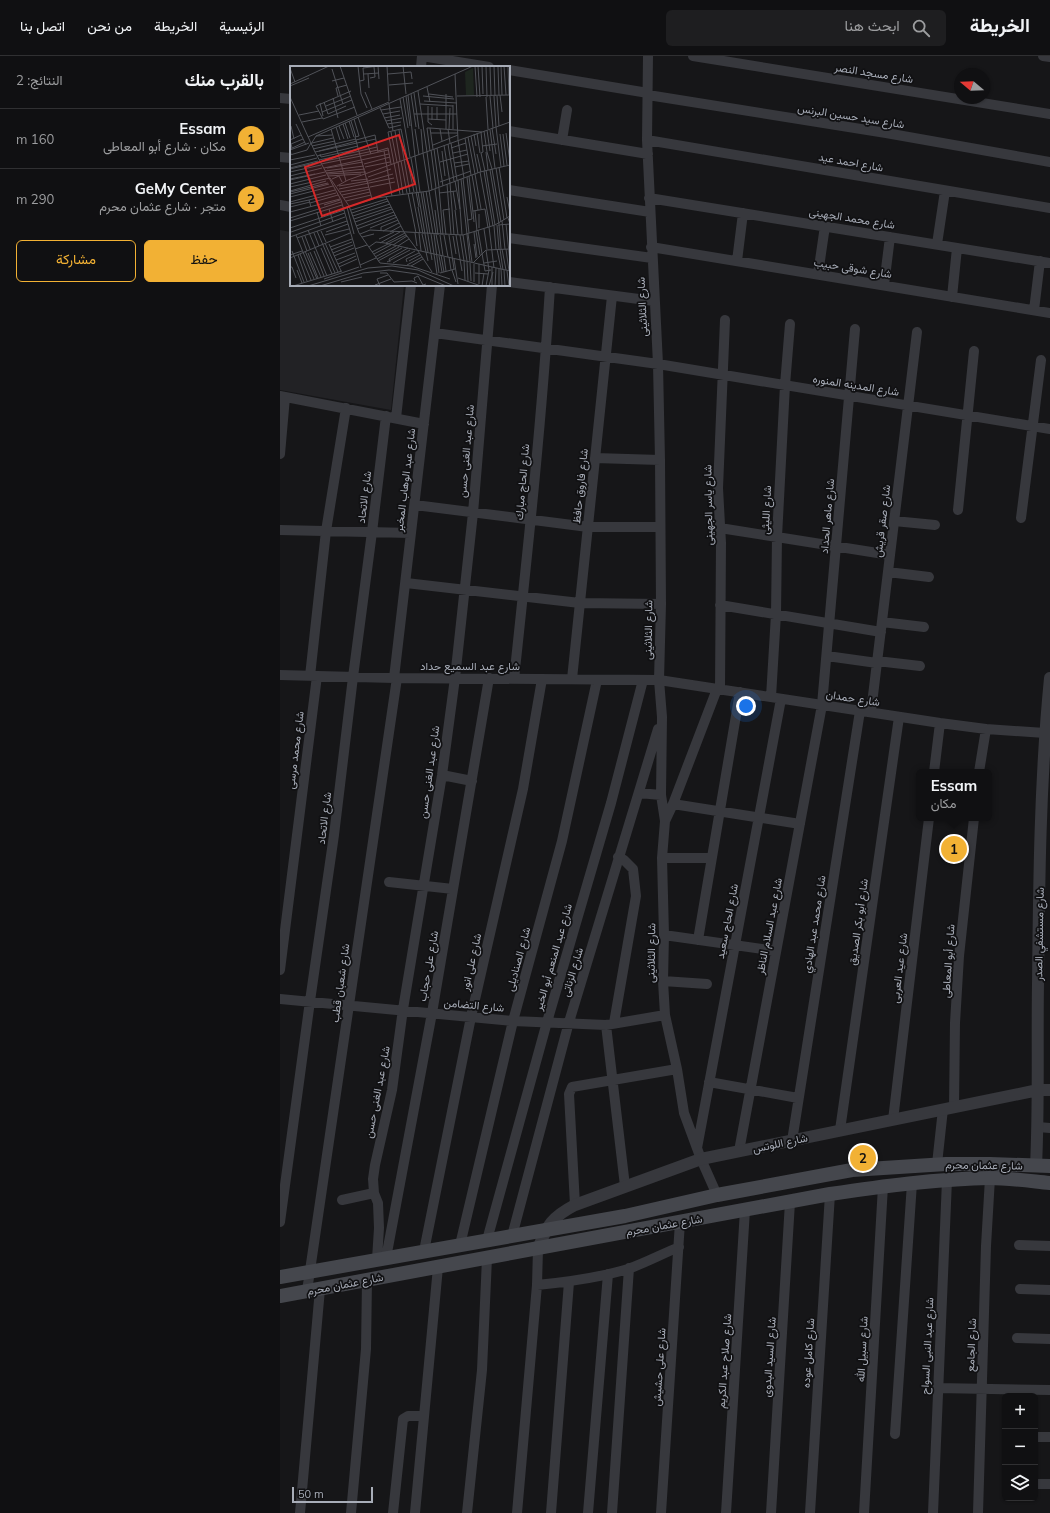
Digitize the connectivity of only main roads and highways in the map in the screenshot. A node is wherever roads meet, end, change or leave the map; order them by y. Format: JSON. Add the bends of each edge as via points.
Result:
{"nodes":[{"id":1,"x":1050,"y":1166,"type":"edge"},
{"id":2,"x":1050,"y":1183,"type":"edge"},
{"id":3,"x":280,"y":1277,"type":"edge"},
{"id":4,"x":280,"y":1296,"type":"edge"}],
"edges":[{"from":1,"to":3,"type":"main road","name":"شارع عثمان محرم","via":[[937,1164],[852,1170],[717,1195],[625,1216]]},
{"from":2,"to":4,"type":"main road","name":"شارع عثمان محرم","via":[[990,1178],[884,1186]]}]}
